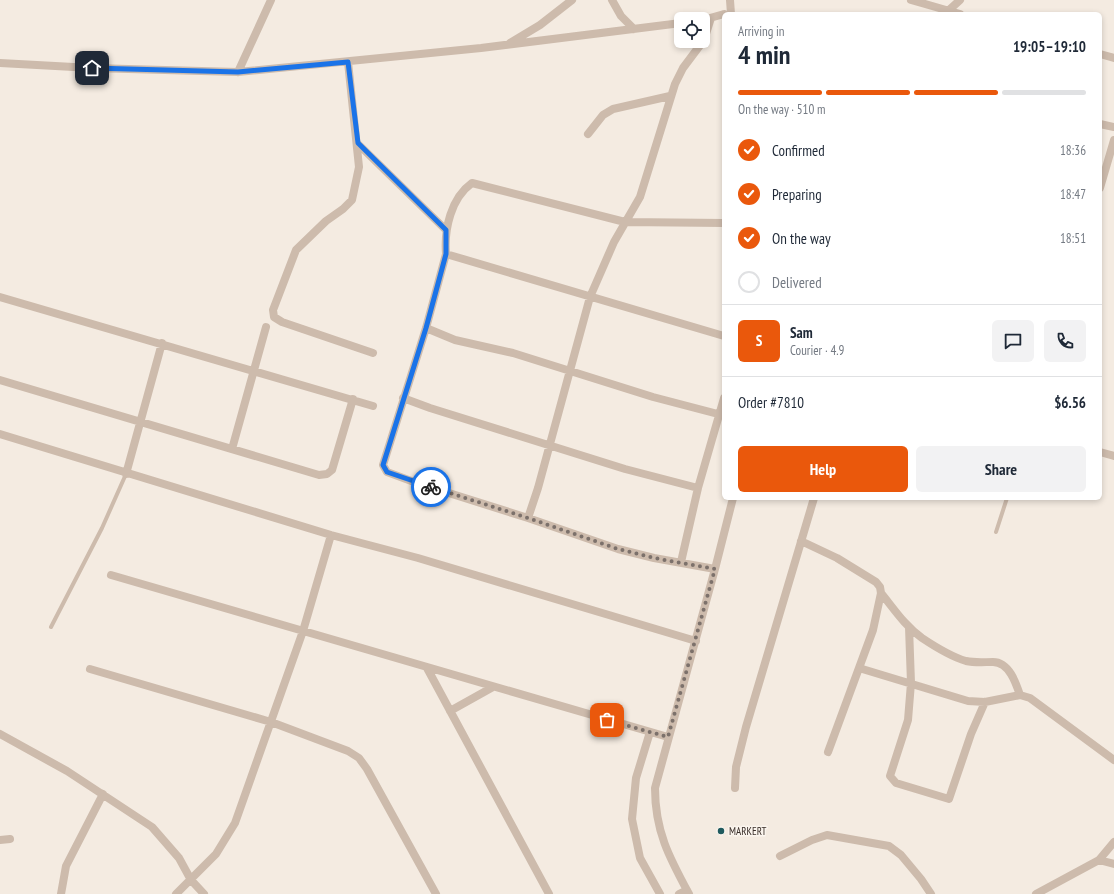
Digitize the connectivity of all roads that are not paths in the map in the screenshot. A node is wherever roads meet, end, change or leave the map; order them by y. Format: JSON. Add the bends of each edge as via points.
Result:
{"nodes":[{"id":1,"x":272,"y":0,"type":"edge"},
{"id":2,"x":572,"y":0,"type":"edge"},
{"id":3,"x":612,"y":0,"type":"edge"},
{"id":4,"x":730,"y":0,"type":"edge"},
{"id":5,"x":911,"y":0,"type":"edge"},
{"id":6,"x":960,"y":0,"type":"edge"},
{"id":7,"x":948,"y":11,"type":"junction"},
{"id":8,"x":729,"y":12,"type":"edge"},
{"id":9,"x":952,"y":12,"type":"edge"},
{"id":10,"x":722,"y":16,"type":"edge"},
{"id":11,"x":710,"y":18,"type":"edge"},
{"id":12,"x":674,"y":23,"type":"edge"},
{"id":13,"x":634,"y":29,"type":"junction"},
{"id":14,"x":506,"y":45,"type":"junction"},
{"id":15,"x":698,"y":48,"type":"edge"},
{"id":16,"x":1102,"y":55,"type":"edge"},
{"id":17,"x":1114,"y":58,"type":"edge"},
{"id":18,"x":348,"y":62,"type":"junction"},
{"id":19,"x":0,"y":63,"type":"edge"},
{"id":20,"x":238,"y":72,"type":"junction"},
{"id":21,"x":670,"y":96,"type":"junction"},
{"id":22,"x":1102,"y":124,"type":"edge"},
{"id":23,"x":1114,"y":127,"type":"edge"},
{"id":24,"x":588,"y":134,"type":"dead end"},
{"id":25,"x":1114,"y":140,"type":"edge"},
{"id":26,"x":358,"y":143,"type":"junction"},
{"id":27,"x":1102,"y":181,"type":"edge"},
{"id":28,"x":625,"y":222,"type":"junction"},
{"id":29,"x":722,"y":223,"type":"edge"},
{"id":30,"x":446,"y":230,"type":"junction"},
{"id":31,"x":446,"y":254,"type":"junction"},
{"id":32,"x":0,"y":297,"type":"edge"},
{"id":33,"x":590,"y":297,"type":"junction"},
{"id":34,"x":266,"y":327,"type":"dead end"},
{"id":35,"x":426,"y":328,"type":"junction"},
{"id":36,"x":722,"y":335,"type":"edge"},
{"id":37,"x":162,"y":343,"type":"junction"},
{"id":38,"x":373,"y":352,"type":"dead end"},
{"id":39,"x":254,"y":370,"type":"junction"},
{"id":40,"x":570,"y":371,"type":"junction"},
{"id":41,"x":0,"y":380,"type":"edge"},
{"id":42,"x":403,"y":398,"type":"junction"},
{"id":43,"x":353,"y":399,"type":"junction"},
{"id":44,"x":722,"y":403,"type":"edge"},
{"id":45,"x":373,"y":406,"type":"dead end"},
{"id":46,"x":718,"y":414,"type":"junction"},
{"id":47,"x":140,"y":422,"type":"junction"},
{"id":48,"x":0,"y":434,"type":"edge"},
{"id":49,"x":550,"y":445,"type":"junction"},
{"id":50,"x":232,"y":449,"type":"junction"},
{"id":51,"x":1102,"y":453,"type":"edge"},
{"id":52,"x":1114,"y":456,"type":"edge"},
{"id":53,"x":126,"y":474,"type":"junction"},
{"id":54,"x":698,"y":488,"type":"junction"},
{"id":55,"x":732,"y":500,"type":"edge"},
{"id":56,"x":813,"y":500,"type":"edge"},
{"id":57,"x":1006,"y":500,"type":"edge"},
{"id":58,"x":528,"y":518,"type":"junction"},
{"id":59,"x":996,"y":532,"type":"dead end"},
{"id":60,"x":332,"y":535,"type":"junction"},
{"id":61,"x":801,"y":541,"type":"junction"},
{"id":62,"x":681,"y":562,"type":"junction"},
{"id":63,"x":715,"y":569,"type":"junction"},
{"id":64,"x":111,"y":576,"type":"dead end"},
{"id":65,"x":881,"y":593,"type":"junction"},
{"id":66,"x":51,"y":627,"type":"dead end"},
{"id":67,"x":909,"y":627,"type":"junction"},
{"id":68,"x":303,"y":631,"type":"junction"},
{"id":69,"x":696,"y":641,"type":"junction"},
{"id":70,"x":427,"y":668,"type":"junction"},
{"id":71,"x":859,"y":668,"type":"junction"},
{"id":72,"x":90,"y":669,"type":"dead end"},
{"id":73,"x":911,"y":683,"type":"junction"},
{"id":74,"x":493,"y":687,"type":"junction"},
{"id":75,"x":1020,"y":695,"type":"junction"},
{"id":76,"x":985,"y":702,"type":"junction"},
{"id":77,"x":450,"y":711,"type":"junction"},
{"id":78,"x":270,"y":722,"type":"junction"},
{"id":79,"x":650,"y":732,"type":"junction"},
{"id":80,"x":1,"y":736,"type":"edge"},
{"id":81,"x":668,"y":737,"type":"junction"},
{"id":82,"x":828,"y":752,"type":"dead end"},
{"id":83,"x":1114,"y":760,"type":"edge"},
{"id":84,"x":735,"y":788,"type":"dead end"},
{"id":85,"x":103,"y":794,"type":"junction"},
{"id":86,"x":10,"y":839,"type":"dead end"},
{"id":87,"x":0,"y":840,"type":"edge"},
{"id":88,"x":1114,"y":842,"type":"edge"},
{"id":89,"x":780,"y":856,"type":"dead end"},
{"id":90,"x":1099,"y":860,"type":"junction"},
{"id":91,"x":1114,"y":864,"type":"edge"},
{"id":92,"x":191,"y":880,"type":"junction"},
{"id":93,"x":688,"y":892,"type":"edge"},
{"id":94,"x":61,"y":894,"type":"edge"},
{"id":95,"x":176,"y":894,"type":"edge"},
{"id":96,"x":204,"y":894,"type":"edge"},
{"id":97,"x":436,"y":894,"type":"edge"},
{"id":98,"x":549,"y":894,"type":"edge"},
{"id":99,"x":660,"y":894,"type":"edge"},
{"id":100,"x":679,"y":894,"type":"edge"},
{"id":101,"x":930,"y":894,"type":"edge"},
{"id":102,"x":1036,"y":894,"type":"edge"}],
"edges":[{"from":1,"to":20,"type":"street"},
{"from":2,"to":14,"type":"street"},
{"from":3,"to":13,"type":"street","via":[[621,16]]},
{"from":4,"to":8,"type":"street"},
{"from":5,"to":7,"type":"street"},
{"from":6,"to":7,"type":"street"},
{"from":7,"to":9,"type":"street"},
{"from":10,"to":11,"type":"street"},
{"from":12,"to":13,"type":"street"},
{"from":13,"to":14,"type":"street"},
{"from":14,"to":18,"type":"street"},
{"from":15,"to":21,"type":"street","via":[[683,68]]},
{"from":16,"to":17,"type":"street"},
{"from":18,"to":20,"type":"street"},
{"from":18,"to":26,"type":"street"},
{"from":19,"to":20,"type":"street"},
{"from":21,"to":24,"type":"street","via":[[613,109],[603,115]]},
{"from":21,"to":28,"type":"street","via":[[665,120],[640,197]]},
{"from":22,"to":23,"type":"street"},
{"from":25,"to":27,"type":"street"},
{"from":26,"to":30,"type":"street"},
{"from":26,"to":38,"type":"street","via":[[359,167],[352,200],[296,250],[273,310],[274,317],[282,322]]},
{"from":28,"to":29,"type":"street"},
{"from":28,"to":30,"type":"street","via":[[472,183],[460,194]]},
{"from":28,"to":33,"type":"street"},
{"from":30,"to":31,"type":"street"},
{"from":31,"to":33,"type":"street"},
{"from":31,"to":35,"type":"street"},
{"from":32,"to":37,"type":"street"},
{"from":33,"to":36,"type":"street"},
{"from":33,"to":40,"type":"street"},
{"from":34,"to":39,"type":"street"},
{"from":35,"to":40,"type":"street","via":[[455,340],[513,353]]},
{"from":35,"to":42,"type":"street"},
{"from":37,"to":39,"type":"street"},
{"from":37,"to":47,"type":"street"},
{"from":39,"to":43,"type":"street"},
{"from":39,"to":50,"type":"street"},
{"from":40,"to":46,"type":"street"},
{"from":40,"to":49,"type":"street"},
{"from":41,"to":47,"type":"street"},
{"from":42,"to":49,"type":"street"},
{"from":42,"to":58,"type":"street","via":[[384,459],[383,465],[387,472]]},
{"from":43,"to":45,"type":"street"},
{"from":43,"to":50,"type":"street","via":[[332,470],[327,474],[319,475]]},
{"from":44,"to":46,"type":"street"},
{"from":46,"to":54,"type":"street"},
{"from":47,"to":50,"type":"street"},
{"from":47,"to":53,"type":"street"},
{"from":48,"to":53,"type":"street"},
{"from":49,"to":54,"type":"street","via":[[625,469]]},
{"from":49,"to":58,"type":"street"},
{"from":51,"to":52,"type":"street"},
{"from":53,"to":60,"type":"street"},
{"from":53,"to":66,"type":"lane","via":[[102,528]]},
{"from":54,"to":62,"type":"street"},
{"from":55,"to":63,"type":"street"},
{"from":56,"to":61,"type":"street"},
{"from":57,"to":59,"type":"lane"},
{"from":58,"to":62,"type":"street","via":[[618,549]]},
{"from":60,"to":68,"type":"street"},
{"from":60,"to":69,"type":"street"},
{"from":61,"to":65,"type":"street","via":[[837,558],[876,582]]},
{"from":61,"to":84,"type":"street","via":[[746,727],[736,768]]},
{"from":62,"to":63,"type":"street"},
{"from":63,"to":69,"type":"street"},
{"from":64,"to":68,"type":"street"},
{"from":65,"to":67,"type":"street"},
{"from":65,"to":71,"type":"street","via":[[873,630]]},
{"from":67,"to":73,"type":"street"},
{"from":67,"to":75,"type":"street","via":[[923,638],[965,661],[995,662],[1003,666],[1013,676]]},
{"from":68,"to":70,"type":"street"},
{"from":68,"to":78,"type":"street"},
{"from":69,"to":81,"type":"street"},
{"from":70,"to":74,"type":"street"},
{"from":70,"to":77,"type":"street"},
{"from":71,"to":73,"type":"street"},
{"from":71,"to":82,"type":"street"},
{"from":72,"to":78,"type":"street"},
{"from":73,"to":76,"type":"street","via":[[968,701]]},
{"from":73,"to":76,"type":"street","via":[[908,720],[890,776],[896,783],[946,799],[951,796],[971,734]]},
{"from":74,"to":77,"type":"street"},
{"from":74,"to":79,"type":"street"},
{"from":75,"to":76,"type":"street"},
{"from":75,"to":83,"type":"street","via":[[1030,698]]},
{"from":77,"to":98,"type":"street"},
{"from":78,"to":92,"type":"street","via":[[235,823],[216,854]]},
{"from":78,"to":97,"type":"street","via":[[348,751],[359,758],[367,768]]},
{"from":79,"to":81,"type":"street"},
{"from":79,"to":99,"type":"street","via":[[636,778],[632,819],[640,858]]},
{"from":80,"to":85,"type":"street"},
{"from":81,"to":93,"type":"street","via":[[655,788],[655,809],[670,861]]},
{"from":85,"to":92,"type":"street","via":[[152,826],[179,858]]},
{"from":85,"to":94,"type":"street","via":[[66,866]]},
{"from":86,"to":87,"type":"street"},
{"from":88,"to":90,"type":"street"},
{"from":89,"to":101,"type":"street","via":[[827,835],[890,846],[921,879]]},
{"from":90,"to":91,"type":"street"},
{"from":90,"to":102,"type":"street"},
{"from":92,"to":95,"type":"street"},
{"from":92,"to":96,"type":"street"},
{"from":93,"to":100,"type":"street"}]}
